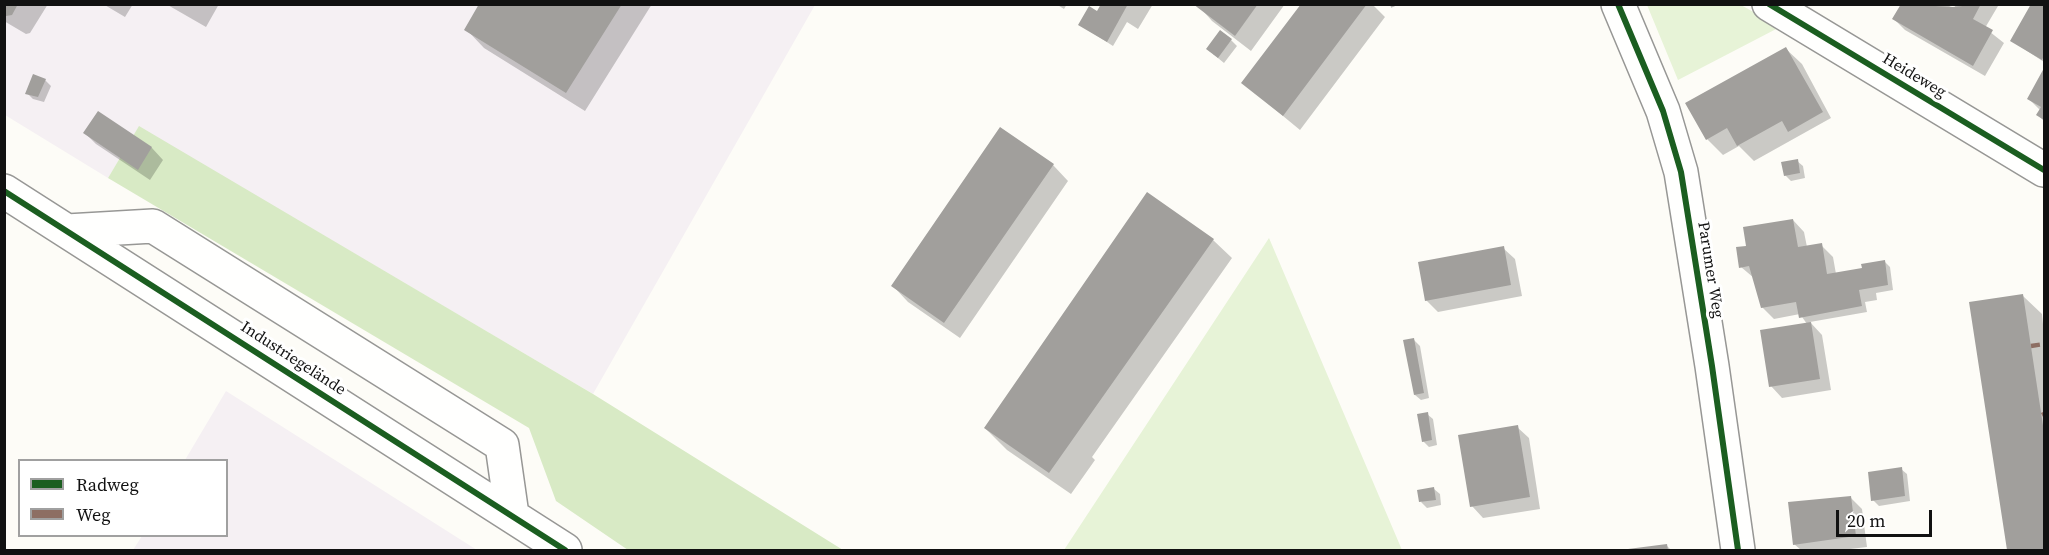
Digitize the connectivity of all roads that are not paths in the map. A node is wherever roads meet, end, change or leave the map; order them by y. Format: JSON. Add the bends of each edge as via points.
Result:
{"nodes":[{"id":1,"x":1618,"y":4,"type":"edge"},
{"id":2,"x":1769,"y":4,"type":"edge"},
{"id":3,"x":2044,"y":170,"type":"edge"},
{"id":4,"x":4,"y":191,"type":"edge"},
{"id":5,"x":67,"y":231,"type":"junction"},
{"id":6,"x":512,"y":515,"type":"junction"},
{"id":7,"x":566,"y":550,"type":"edge"},
{"id":8,"x":1738,"y":550,"type":"edge"}],
"edges":[{"from":1,"to":8,"type":"street","name":"Parumer Weg","via":[[1663,111],[1680,172]]},
{"from":2,"to":3,"type":"street","name":"Heideweg"},
{"from":4,"to":5,"type":"street","name":"Industriegelände"},
{"from":5,"to":6,"type":"street","name":"Industriegelände"},
{"from":5,"to":6,"type":"street","via":[[153,226],[502,445]]},
{"from":6,"to":7,"type":"street","name":"Industriegelände"}]}
